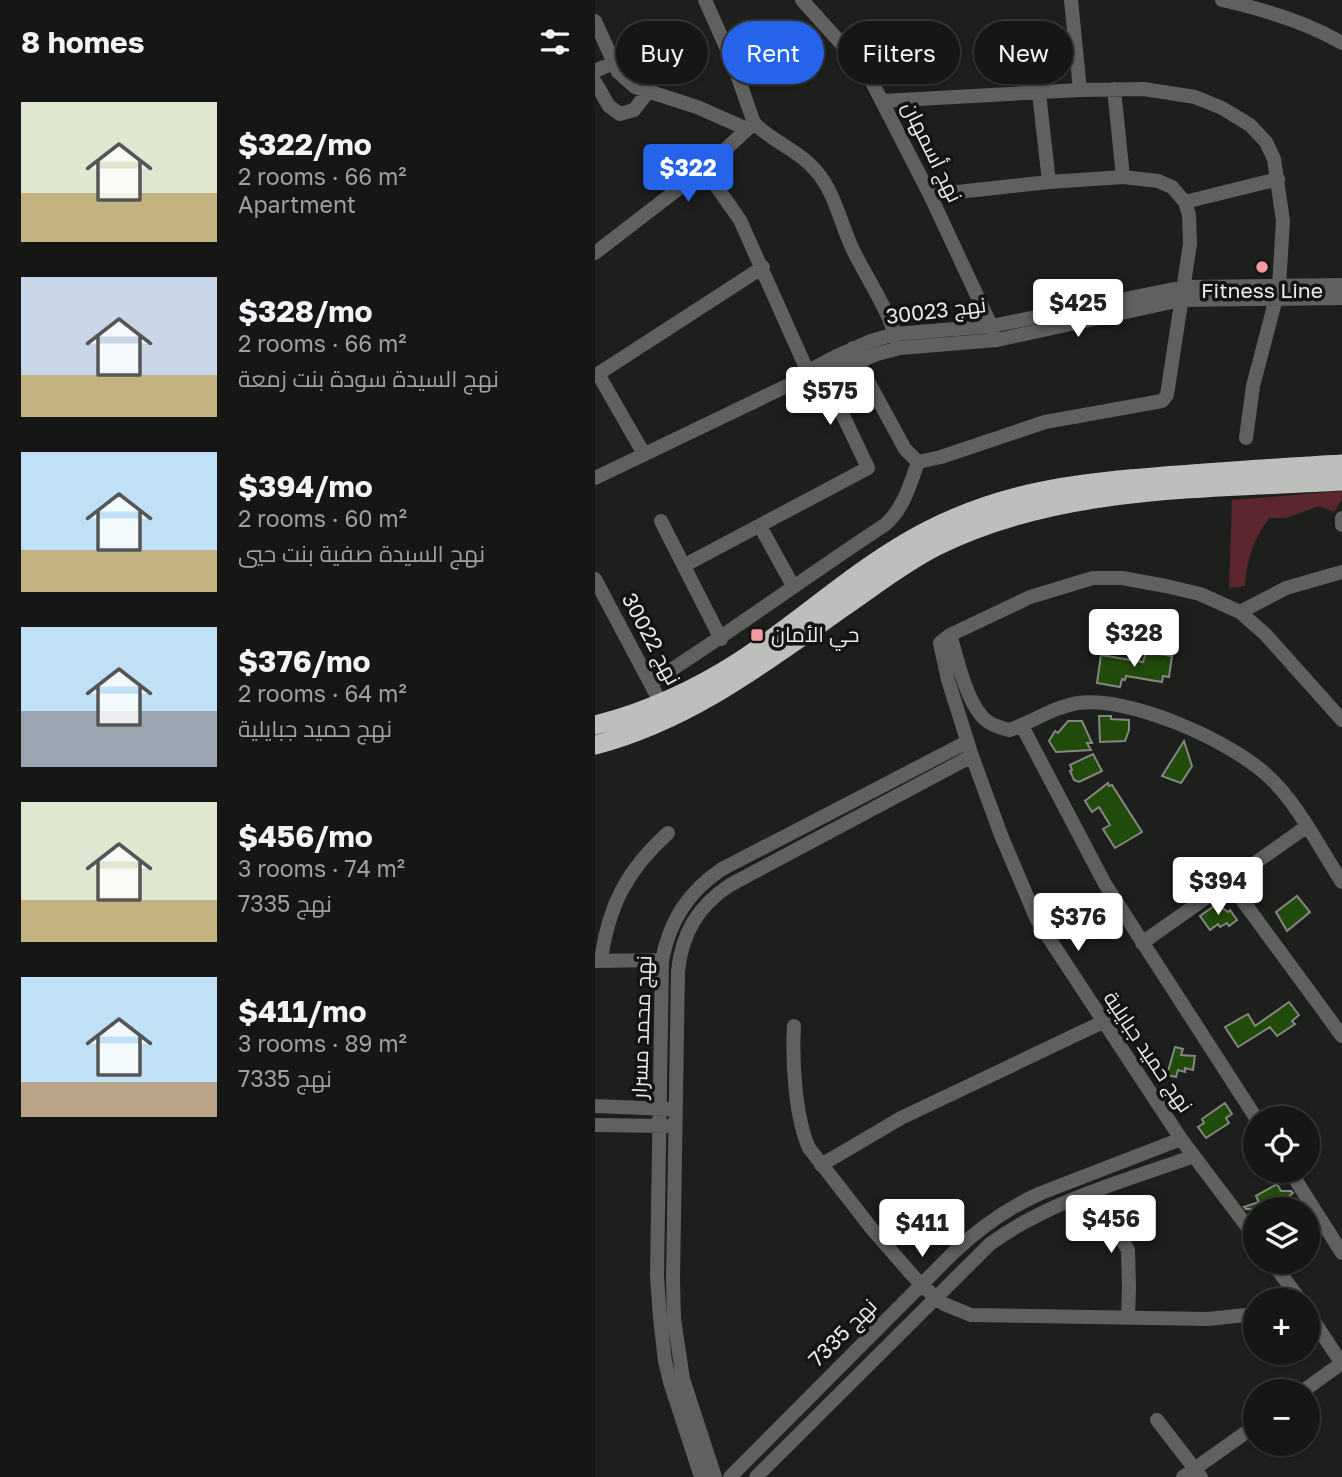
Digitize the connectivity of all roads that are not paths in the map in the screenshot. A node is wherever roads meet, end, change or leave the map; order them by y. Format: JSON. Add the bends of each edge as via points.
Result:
{"nodes":[{"id":1,"x":705,"y":0,"type":"edge"},
{"id":2,"x":802,"y":0,"type":"edge"},
{"id":3,"x":1071,"y":0,"type":"edge"},
{"id":4,"x":1222,"y":0,"type":"edge"},
{"id":5,"x":595,"y":21,"type":"edge"},
{"id":6,"x":1342,"y":43,"type":"edge"},
{"id":7,"x":613,"y":63,"type":"junction"},
{"id":8,"x":595,"y":71,"type":"edge"},
{"id":9,"x":595,"y":82,"type":"edge"},
{"id":10,"x":1080,"y":89,"type":"junction"},
{"id":11,"x":1114,"y":89,"type":"junction"},
{"id":12,"x":648,"y":92,"type":"junction"},
{"id":13,"x":1039,"y":93,"type":"junction"},
{"id":14,"x":883,"y":102,"type":"junction"},
{"id":15,"x":750,"y":126,"type":"junction"},
{"id":16,"x":704,"y":169,"type":"junction"},
{"id":17,"x":1123,"y":177,"type":"junction"},
{"id":18,"x":1278,"y":179,"type":"junction"},
{"id":19,"x":1049,"y":182,"type":"junction"},
{"id":20,"x":930,"y":195,"type":"junction"},
{"id":21,"x":1185,"y":202,"type":"junction"},
{"id":22,"x":595,"y":253,"type":"edge"},
{"id":23,"x":763,"y":267,"type":"junction"},
{"id":24,"x":1342,"y":285,"type":"edge"},
{"id":25,"x":1278,"y":293,"type":"junction"},
{"id":26,"x":1183,"y":294,"type":"junction"},
{"id":27,"x":1342,"y":298,"type":"edge"},
{"id":28,"x":995,"y":333,"type":"junction"},
{"id":29,"x":897,"y":341,"type":"junction"},
{"id":30,"x":855,"y":355,"type":"junction"},
{"id":31,"x":597,"y":372,"type":"edge"},
{"id":32,"x":816,"y":373,"type":"junction"},
{"id":33,"x":1247,"y":438,"type":"dead end"},
{"id":34,"x":644,"y":454,"type":"junction"},
{"id":35,"x":918,"y":462,"type":"junction"},
{"id":36,"x":1342,"y":464,"type":"edge"},
{"id":37,"x":595,"y":478,"type":"edge"},
{"id":38,"x":1342,"y":481,"type":"edge"},
{"id":39,"x":661,"y":521,"type":"dead end"},
{"id":40,"x":760,"y":526,"type":"junction"},
{"id":41,"x":685,"y":565,"type":"junction"},
{"id":42,"x":1342,"y":572,"type":"edge"},
{"id":43,"x":595,"y":579,"type":"edge"},
{"id":44,"x":793,"y":586,"type":"junction"},
{"id":45,"x":1240,"y":612,"type":"junction"},
{"id":46,"x":721,"y":639,"type":"junction"},
{"id":47,"x":945,"y":639,"type":"junction"},
{"id":48,"x":651,"y":683,"type":"junction"},
{"id":49,"x":664,"y":710,"type":"junction"},
{"id":50,"x":1342,"y":720,"type":"edge"},
{"id":51,"x":595,"y":725,"type":"edge"},
{"id":52,"x":1022,"y":726,"type":"junction"},
{"id":53,"x":595,"y":745,"type":"edge"},
{"id":54,"x":970,"y":749,"type":"junction"},
{"id":55,"x":1306,"y":827,"type":"junction"},
{"id":56,"x":668,"y":833,"type":"dead end"},
{"id":57,"x":1229,"y":882,"type":"junction"},
{"id":58,"x":1342,"y":882,"type":"edge"},
{"id":59,"x":1142,"y":943,"type":"junction"},
{"id":60,"x":662,"y":960,"type":"junction"},
{"id":61,"x":598,"y":961,"type":"edge"},
{"id":62,"x":1103,"y":1022,"type":"junction"},
{"id":63,"x":794,"y":1026,"type":"dead end"},
{"id":64,"x":1342,"y":1036,"type":"edge"},
{"id":65,"x":595,"y":1106,"type":"edge"},
{"id":66,"x":1248,"y":1106,"type":"edge"},
{"id":67,"x":661,"y":1109,"type":"junction"},
{"id":68,"x":677,"y":1109,"type":"junction"},
{"id":69,"x":595,"y":1125,"type":"edge"},
{"id":70,"x":660,"y":1126,"type":"junction"},
{"id":71,"x":676,"y":1126,"type":"junction"},
{"id":72,"x":1181,"y":1139,"type":"junction"},
{"id":73,"x":1194,"y":1156,"type":"junction"},
{"id":74,"x":821,"y":1165,"type":"junction"},
{"id":75,"x":1298,"y":1183,"type":"edge"},
{"id":76,"x":1095,"y":1191,"type":"junction"},
{"id":77,"x":1243,"y":1221,"type":"edge"},
{"id":78,"x":1342,"y":1253,"type":"edge"},
{"id":79,"x":921,"y":1285,"type":"junction"},
{"id":80,"x":935,"y":1297,"type":"junction"},
{"id":81,"x":1243,"y":1316,"type":"edge"},
{"id":82,"x":1128,"y":1318,"type":"junction"},
{"id":83,"x":1320,"y":1330,"type":"edge"},
{"id":84,"x":1342,"y":1363,"type":"edge"},
{"id":85,"x":1320,"y":1379,"type":"edge"},
{"id":86,"x":677,"y":1380,"type":"junction"},
{"id":87,"x":1157,"y":1420,"type":"dead end"},
{"id":88,"x":1243,"y":1435,"type":"edge"},
{"id":89,"x":1193,"y":1474,"type":"edge"},
{"id":90,"x":701,"y":1477,"type":"edge"},
{"id":91,"x":715,"y":1477,"type":"edge"},
{"id":92,"x":730,"y":1477,"type":"edge"},
{"id":93,"x":756,"y":1477,"type":"edge"}],
"edges":[{"from":1,"to":15,"type":"street","via":[[733,63]]},
{"from":2,"to":14,"type":"street","name":"نهج أسمهان","via":[[856,60]]},
{"from":3,"to":10,"type":"street"},
{"from":4,"to":6,"type":"street","via":[[1315,29]]},
{"from":5,"to":7,"type":"street"},
{"from":7,"to":8,"type":"street"},
{"from":7,"to":12,"type":"street","via":[[625,79]]},
{"from":9,"to":12,"type":"street","via":[[609,106],[620,114],[633,110]]},
{"from":10,"to":11,"type":"street"},
{"from":10,"to":13,"type":"street"},
{"from":11,"to":17,"type":"street"},
{"from":11,"to":18,"type":"street","via":[[1195,97],[1237,116],[1266,142]]},
{"from":12,"to":15,"type":"street"},
{"from":13,"to":14,"type":"street"},
{"from":13,"to":19,"type":"street"},
{"from":14,"to":20,"type":"street","name":"نهج أسمهان"},
{"from":15,"to":16,"type":"street"},
{"from":15,"to":29,"type":"street","via":[[811,165],[825,182]]},
{"from":16,"to":22,"type":"street"},
{"from":16,"to":23,"type":"street","via":[[740,220]]},
{"from":17,"to":19,"type":"street"},
{"from":17,"to":21,"type":"street","via":[[1158,181],[1172,187]]},
{"from":18,"to":21,"type":"street"},
{"from":18,"to":25,"type":"street","via":[[1283,222]]},
{"from":19,"to":20,"type":"street"},
{"from":20,"to":28,"type":"street","name":"نهج أسمهان"},
{"from":21,"to":26,"type":"street","via":[[1190,244]]},
{"from":23,"to":31,"type":"street"},
{"from":23,"to":32,"type":"street"},
{"from":24,"to":25,"type":"street","name":"نهج 30023"},
{"from":25,"to":26,"type":"street","name":"نهج 30023"},
{"from":25,"to":27,"type":"street","name":"نهج 30023"},
{"from":25,"to":33,"type":"street","via":[[1253,386]]},
{"from":26,"to":28,"type":"street","name":"نهج 30023"},
{"from":26,"to":35,"type":"street","via":[[1163,401],[1045,422]]},
{"from":28,"to":29,"type":"street","name":"نهج 30023"},
{"from":29,"to":30,"type":"street","name":"نهج 30023"},
{"from":30,"to":32,"type":"street","name":"نهج 30023"},
{"from":30,"to":35,"type":"street","via":[[905,449]]},
{"from":31,"to":34,"type":"street"},
{"from":32,"to":34,"type":"street","name":"نهج 30023"},
{"from":32,"to":40,"type":"street","via":[[868,468]]},
{"from":34,"to":37,"type":"street","name":"نهج 30023"},
{"from":35,"to":44,"type":"street","via":[[896,514],[886,524]]},
{"from":36,"to":49,"type":"highway","via":[[1064,485],[970,511],[891,552],[742,660]]},
{"from":38,"to":49,"type":"highway","via":[[1100,498],[1020,514],[978,528],[902,566],[720,693]]},
{"from":39,"to":41,"type":"street"},
{"from":40,"to":41,"type":"street"},
{"from":40,"to":44,"type":"street"},
{"from":41,"to":46,"type":"street"},
{"from":42,"to":45,"type":"street","via":[[1286,588]]},
{"from":43,"to":48,"type":"street","name":"نهج 30022"},
{"from":44,"to":46,"type":"street"},
{"from":45,"to":47,"type":"street","via":[[1200,594],[1166,586],[1093,578],[1030,597]]},
{"from":45,"to":50,"type":"street"},
{"from":46,"to":48,"type":"street"},
{"from":47,"to":52,"type":"street","via":[[980,714],[996,727]]},
{"from":47,"to":54,"type":"street","name":"نهج حميد جبايلية","via":[[948,680]]},
{"from":48,"to":49,"type":"street","name":"نهج 30022"},
{"from":49,"to":51,"type":"highway"},
{"from":49,"to":53,"type":"highway","via":[[636,733]]},
{"from":52,"to":55,"type":"street","via":[[1059,707],[1080,703],[1112,705],[1169,721],[1252,764],[1284,793]]},
{"from":52,"to":59,"type":"street","via":[[1087,852]]},
{"from":54,"to":60,"type":"street","name":"نهج محمد مسرار","via":[[706,879],[677,915]]},
{"from":54,"to":62,"type":"street","name":"نهج حميد جبايلية","via":[[1037,920]]},
{"from":54,"to":68,"type":"street","name":"نهج محمد مسرار","via":[[730,885],[703,907],[688,929],[680,953]]},
{"from":55,"to":57,"type":"street"},
{"from":55,"to":58,"type":"street"},
{"from":56,"to":61,"type":"street","via":[[633,869],[620,890]]},
{"from":57,"to":59,"type":"street"},
{"from":57,"to":64,"type":"street"},
{"from":59,"to":66,"type":"street"},
{"from":60,"to":61,"type":"street"},
{"from":60,"to":67,"type":"street","name":"نهج محمد مسرار"},
{"from":62,"to":72,"type":"street","name":"نهج حميد جبايلية"},
{"from":62,"to":74,"type":"street","via":[[901,1118]]},
{"from":63,"to":74,"type":"street","via":[[803,1135]]},
{"from":65,"to":67,"type":"street"},
{"from":67,"to":68,"type":"street"},
{"from":67,"to":70,"type":"street","name":"نهج محمد مسرار"},
{"from":68,"to":71,"type":"street","name":"نهج محمد مسرار"},
{"from":69,"to":70,"type":"street"},
{"from":70,"to":71,"type":"street"},
{"from":70,"to":86,"type":"street","name":"نهج محمد مسرار","via":[[658,1287],[662,1339]]},
{"from":71,"to":86,"type":"street","name":"نهج محمد مسرار","via":[[673,1299]]},
{"from":72,"to":73,"type":"street","name":"نهج حميد جبايلية"},
{"from":72,"to":79,"type":"street","name":"نهج 7335","via":[[1018,1203],[977,1230]]},
{"from":73,"to":76,"type":"street","name":"نهج 7335"},
{"from":73,"to":77,"type":"street","name":"نهج حميد جبايلية"},
{"from":74,"to":79,"type":"street"},
{"from":75,"to":78,"type":"street"},
{"from":76,"to":80,"type":"street","name":"نهج 7335","via":[[1010,1230]]},
{"from":76,"to":82,"type":"street","via":[[1128,1250]]},
{"from":79,"to":80,"type":"street"},
{"from":79,"to":92,"type":"street","name":"نهج 7335"},
{"from":80,"to":82,"type":"street","via":[[971,1315]]},
{"from":80,"to":93,"type":"street","name":"نهج 7335"},
{"from":81,"to":82,"type":"street"},
{"from":83,"to":84,"type":"street"},
{"from":84,"to":85,"type":"street"},
{"from":86,"to":90,"type":"street","name":"نهج محمد مسرار"},
{"from":86,"to":91,"type":"street","name":"نهج محمد مسرار"},
{"from":87,"to":89,"type":"street"},
{"from":88,"to":89,"type":"street"}]}
